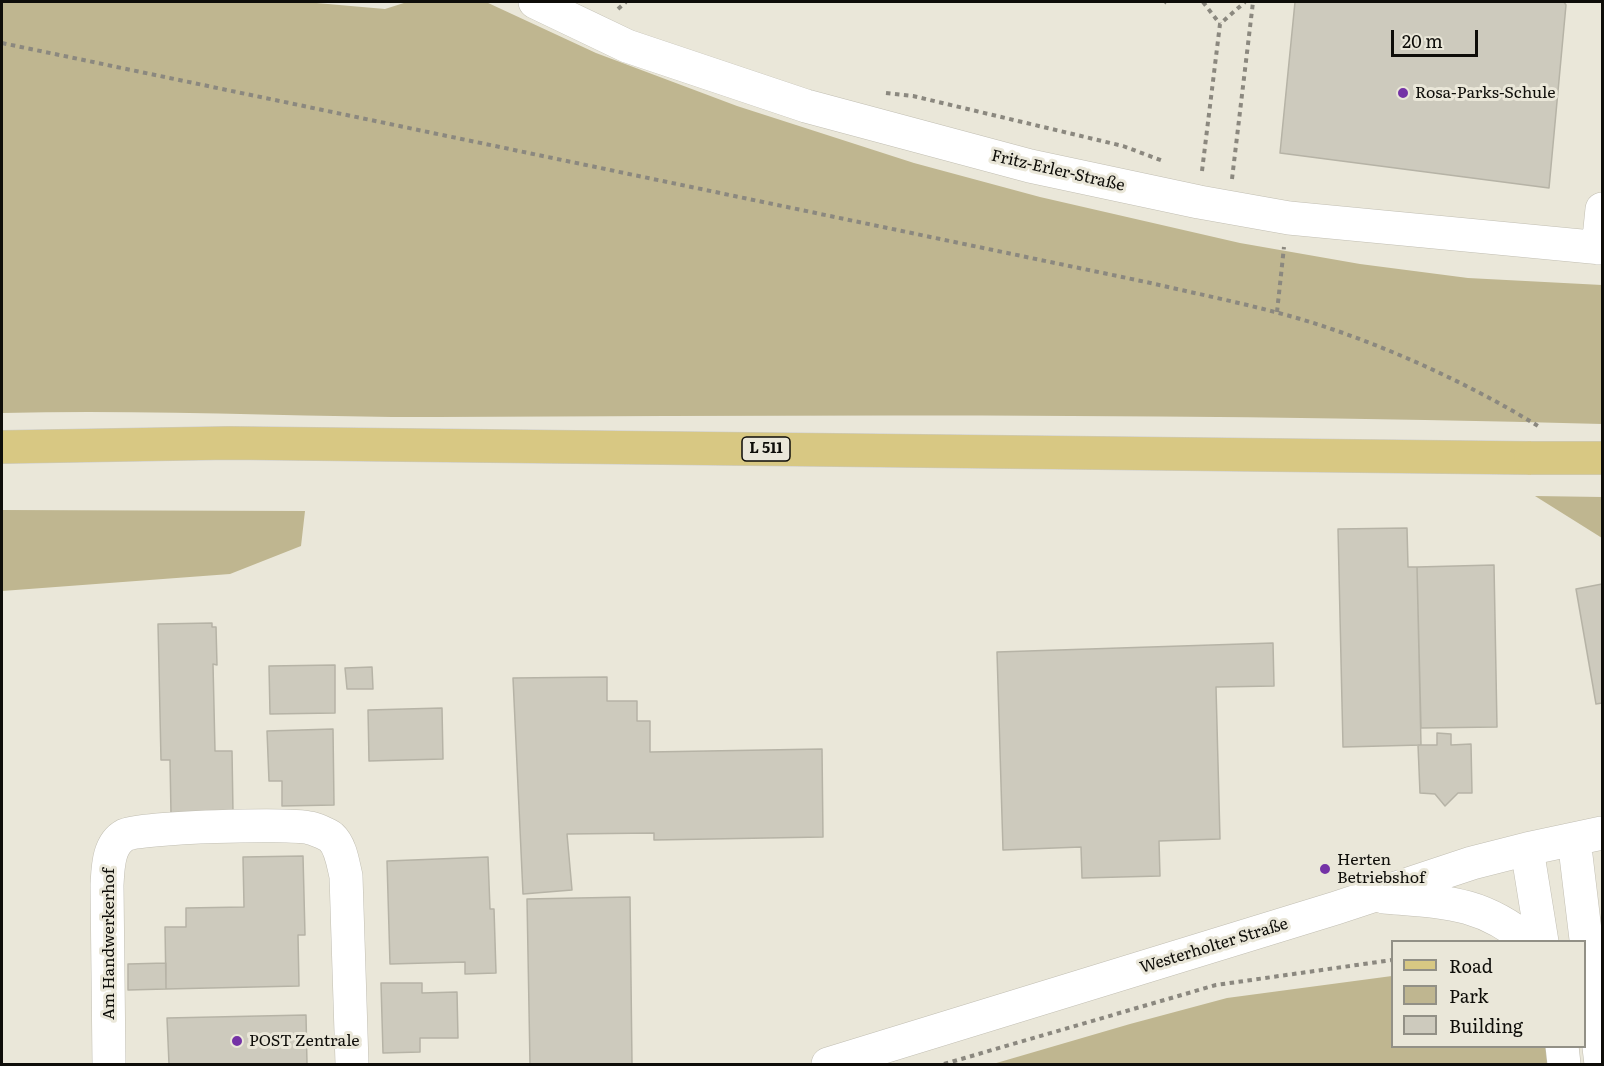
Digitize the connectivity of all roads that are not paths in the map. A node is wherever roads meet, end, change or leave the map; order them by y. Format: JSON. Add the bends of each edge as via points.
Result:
{"nodes":[{"id":1,"x":535,"y":2,"type":"edge"},
{"id":2,"x":1602,"y":210,"type":"edge"},
{"id":3,"x":1600,"y":248,"type":"edge"},
{"id":4,"x":2,"y":447,"type":"edge"},
{"id":5,"x":1602,"y":458,"type":"edge"},
{"id":6,"x":1588,"y":836,"type":"edge"},
{"id":7,"x":1527,"y":849,"type":"junction"},
{"id":8,"x":1370,"y":896,"type":"junction"},
{"id":9,"x":1528,"y":940,"type":"edge"},
{"id":10,"x":1590,"y":1015,"type":"edge"},
{"id":11,"x":1562,"y":1048,"type":"edge"},
{"id":12,"x":842,"y":1062,"type":"edge"},
{"id":13,"x":109,"y":1065,"type":"edge"},
{"id":14,"x":352,"y":1065,"type":"edge"},
{"id":15,"x":1564,"y":1065,"type":"edge"},
{"id":16,"x":1601,"y":1065,"type":"edge"}],
"edges":[{"from":1,"to":3,"type":"street","name":"Fritz-Erler-Straße","via":[[627,46],[806,106],[1030,166],[1289,218]]},
{"from":2,"to":3,"type":"street"},
{"from":4,"to":5,"type":"main road","number":"L 511","bridge":true,"via":[[229,443],[1538,444]]},
{"from":6,"to":7,"type":"street","name":"Westerholter Straße"},
{"from":6,"to":10,"type":"street"},
{"from":7,"to":8,"type":"street","name":"Westerholter Straße"},
{"from":7,"to":9,"type":"street"},
{"from":8,"to":9,"type":"street","via":[[1455,903],[1492,916]]},
{"from":8,"to":12,"type":"street","name":"Westerholter Straße"},
{"from":10,"to":16,"type":"street"},
{"from":11,"to":15,"type":"street"},
{"from":13,"to":14,"type":"street","name":"Am Handwerkerhof","via":[[106,885],[114,846],[125,835],[148,830],[283,825],[310,828],[331,837],[340,854],[346,876]]}]}
